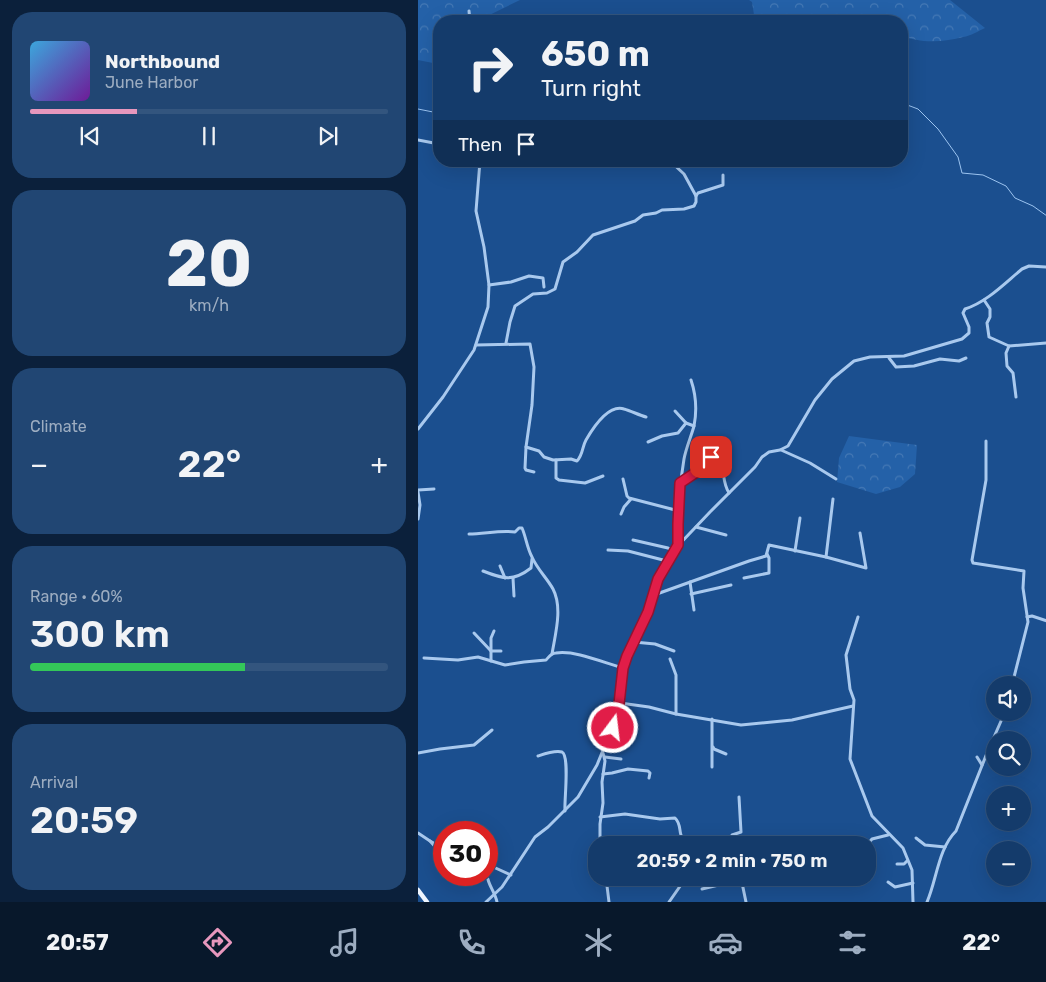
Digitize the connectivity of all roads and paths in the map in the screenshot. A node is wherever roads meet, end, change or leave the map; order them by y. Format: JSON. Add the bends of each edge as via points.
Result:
{"nodes":[{"id":1,"x":468,"y":11,"type":"dead end"},
{"id":2,"x":469,"y":15,"type":"edge"},
{"id":3,"x":418,"y":140,"type":"edge"},
{"id":4,"x":433,"y":143,"type":"edge"},
{"id":5,"x":480,"y":167,"type":"edge"},
{"id":6,"x":676,"y":167,"type":"edge"},
{"id":7,"x":723,"y":176,"type":"dead end"},
{"id":8,"x":696,"y":196,"type":"junction"},
{"id":9,"x":1046,"y":267,"type":"edge"},
{"id":10,"x":489,"y":286,"type":"junction"},
{"id":11,"x":544,"y":287,"type":"dead end"},
{"id":12,"x":984,"y":299,"type":"junction"},
{"id":13,"x":1046,"y":343,"type":"edge"},
{"id":14,"x":506,"y":344,"type":"junction"},
{"id":15,"x":476,"y":345,"type":"junction"},
{"id":16,"x":1009,"y":346,"type":"junction"},
{"id":17,"x":889,"y":358,"type":"junction"},
{"id":18,"x":966,"y":358,"type":"dead end"},
{"id":19,"x":691,"y":380,"type":"dead end"},
{"id":20,"x":1016,"y":397,"type":"dead end"},
{"id":21,"x":676,"y":411,"type":"dead end"},
{"id":22,"x":646,"y":417,"type":"dead end"},
{"id":23,"x":686,"y":423,"type":"junction"},
{"id":24,"x":694,"y":426,"type":"junction"},
{"id":25,"x":418,"y":429,"type":"edge"},
{"id":26,"x":986,"y":441,"type":"dead end"},
{"id":27,"x":648,"y":442,"type":"dead end"},
{"id":28,"x":526,"y":447,"type":"junction"},
{"id":29,"x":781,"y":450,"type":"junction"},
{"id":30,"x":556,"y":460,"type":"junction"},
{"id":31,"x":534,"y":472,"type":"dead end"},
{"id":32,"x":603,"y":476,"type":"dead end"},
{"id":33,"x":623,"y":479,"type":"dead end"},
{"id":34,"x":836,"y":479,"type":"dead end"},
{"id":35,"x":680,"y":483,"type":"junction"},
{"id":36,"x":434,"y":489,"type":"dead end"},
{"id":37,"x":418,"y":491,"type":"edge"},
{"id":38,"x":729,"y":493,"type":"junction"},
{"id":39,"x":632,"y":498,"type":"junction"},
{"id":40,"x":833,"y":499,"type":"dead end"},
{"id":41,"x":679,"y":511,"type":"junction"},
{"id":42,"x":621,"y":514,"type":"dead end"},
{"id":43,"x":800,"y":518,"type":"dead end"},
{"id":44,"x":418,"y":519,"type":"edge"},
{"id":45,"x":695,"y":527,"type":"junction"},
{"id":46,"x":469,"y":534,"type":"dead end"},
{"id":47,"x":860,"y":534,"type":"dead end"},
{"id":48,"x":726,"y":535,"type":"dead end"},
{"id":49,"x":633,"y":540,"type":"dead end"},
{"id":50,"x":678,"y":545,"type":"junction"},
{"id":51,"x":608,"y":550,"type":"dead end"},
{"id":52,"x":673,"y":551,"type":"junction"},
{"id":53,"x":795,"y":551,"type":"junction"},
{"id":54,"x":766,"y":554,"type":"junction"},
{"id":55,"x":826,"y":557,"type":"junction"},
{"id":56,"x":532,"y":559,"type":"junction"},
{"id":57,"x":667,"y":561,"type":"junction"},
{"id":58,"x":500,"y":566,"type":"dead end"},
{"id":59,"x":483,"y":571,"type":"dead end"},
{"id":60,"x":505,"y":578,"type":"junction"},
{"id":61,"x":513,"y":578,"type":"junction"},
{"id":62,"x":744,"y":578,"type":"dead end"},
{"id":63,"x":690,"y":582,"type":"junction"},
{"id":64,"x":731,"y":585,"type":"dead end"},
{"id":65,"x":691,"y":594,"type":"junction"},
{"id":66,"x":654,"y":595,"type":"junction"},
{"id":67,"x":514,"y":596,"type":"dead end"},
{"id":68,"x":694,"y":610,"type":"dead end"},
{"id":69,"x":858,"y":617,"type":"dead end"},
{"id":70,"x":1027,"y":617,"type":"junction"},
{"id":71,"x":1046,"y":621,"type":"edge"},
{"id":72,"x":494,"y":631,"type":"dead end"},
{"id":73,"x":474,"y":633,"type":"dead end"},
{"id":74,"x":634,"y":642,"type":"junction"},
{"id":75,"x":491,"y":651,"type":"junction"},
{"id":76,"x":501,"y":651,"type":"dead end"},
{"id":77,"x":674,"y":651,"type":"dead end"},
{"id":78,"x":552,"y":654,"type":"junction"},
{"id":79,"x":424,"y":658,"type":"dead end"},
{"id":80,"x":670,"y":659,"type":"dead end"},
{"id":81,"x":491,"y":660,"type":"junction"},
{"id":82,"x":623,"y":668,"type":"junction"},
{"id":83,"x":1014,"y":676,"type":"edge"},
{"id":84,"x":620,"y":703,"type":"junction"},
{"id":85,"x":853,"y":706,"type":"junction"},
{"id":86,"x":676,"y":714,"type":"junction"},
{"id":87,"x":712,"y":719,"type":"junction"},
{"id":88,"x":1001,"y":721,"type":"edge"},
{"id":89,"x":492,"y":730,"type":"dead end"},
{"id":90,"x":712,"y":746,"type":"junction"},
{"id":91,"x":603,"y":752,"type":"junction"},
{"id":92,"x":418,"y":753,"type":"edge"},
{"id":93,"x":726,"y":754,"type":"dead end"},
{"id":94,"x":538,"y":756,"type":"dead end"},
{"id":95,"x":604,"y":757,"type":"junction"},
{"id":96,"x":977,"y":757,"type":"dead end"},
{"id":97,"x":621,"y":758,"type":"dead end"},
{"id":98,"x":982,"y":766,"type":"junction"},
{"id":99,"x":712,"y":767,"type":"dead end"},
{"id":100,"x":603,"y":774,"type":"junction"},
{"id":101,"x":649,"y":778,"type":"dead end"},
{"id":102,"x":739,"y":797,"type":"dead end"},
{"id":103,"x":565,"y":812,"type":"junction"},
{"id":104,"x":600,"y":817,"type":"junction"},
{"id":105,"x":418,"y":833,"type":"edge"},
{"id":106,"x":888,"y":834,"type":"junction"},
{"id":107,"x":600,"y":836,"type":"edge"},
{"id":108,"x":682,"y":836,"type":"edge"},
{"id":109,"x":732,"y":836,"type":"edge"},
{"id":110,"x":876,"y":837,"type":"edge"},
{"id":111,"x":916,"y":838,"type":"dead end"},
{"id":112,"x":430,"y":841,"type":"dead end"},
{"id":113,"x":945,"y":847,"type":"junction"},
{"id":114,"x":908,"y":861,"type":"junction"},
{"id":115,"x":897,"y":864,"type":"dead end"},
{"id":116,"x":498,"y":869,"type":"edge"},
{"id":117,"x":511,"y":875,"type":"junction"},
{"id":118,"x":888,"y":882,"type":"dead end"},
{"id":119,"x":913,"y":883,"type":"junction"},
{"id":120,"x":491,"y":886,"type":"edge"},
{"id":121,"x":607,"y":886,"type":"edge"},
{"id":122,"x":680,"y":886,"type":"edge"},
{"id":123,"x":712,"y":886,"type":"edge"},
{"id":124,"x":743,"y":886,"type":"edge"},
{"id":125,"x":702,"y":888,"type":"dead end"},
{"id":126,"x":418,"y":890,"type":"edge"},
{"id":127,"x":495,"y":894,"type":"junction"},
{"id":128,"x":426,"y":902,"type":"edge"},
{"id":129,"x":486,"y":902,"type":"edge"},
{"id":130,"x":497,"y":902,"type":"edge"},
{"id":131,"x":610,"y":902,"type":"edge"},
{"id":132,"x":669,"y":902,"type":"edge"},
{"id":133,"x":746,"y":902,"type":"edge"},
{"id":134,"x":913,"y":902,"type":"edge"},
{"id":135,"x":928,"y":902,"type":"edge"}],
"edges":[{"from":1,"to":2,"type":"street"},
{"from":3,"to":4,"type":"street"},
{"from":5,"to":10,"type":"street","via":[[476,211]]},
{"from":6,"to":8,"type":"street"},
{"from":7,"to":8,"type":"street","via":[[723,185],[704,190]]},
{"from":8,"to":14,"type":"street","via":[[694,206],[662,210],[589,238],[563,262],[555,289],[533,294],[515,306]]},
{"from":9,"to":12,"type":"street","via":[[1022,268]]},
{"from":10,"to":11,"type":"street","via":[[529,276],[543,278]]},
{"from":10,"to":15,"type":"street","via":[[488,308]]},
{"from":12,"to":16,"type":"street","via":[[990,309],[989,337]]},
{"from":12,"to":17,"type":"street","via":[[965,309],[963,313],[969,333],[962,339]]},
{"from":13,"to":16,"type":"street"},
{"from":14,"to":15,"type":"street"},
{"from":14,"to":28,"type":"street","via":[[527,343],[532,347],[532,405]]},
{"from":15,"to":25,"type":"street"},
{"from":16,"to":20,"type":"street","via":[[1007,366],[1012,374]]},
{"from":17,"to":18,"type":"street","via":[[896,367]]},
{"from":17,"to":29,"type":"street","via":[[870,357],[854,361],[832,379],[815,400],[788,446]]},
{"from":19,"to":24,"type":"street","via":[[696,394]]},
{"from":21,"to":23,"type":"street"},
{"from":22,"to":30,"type":"street","via":[[622,408],[610,410],[587,438],[577,461]]},
{"from":23,"to":24,"type":"street"},
{"from":23,"to":27,"type":"street","via":[[678,433]]},
{"from":24,"to":35,"type":"street","via":[[684,456]]},
{"from":26,"to":70,"type":"street","via":[[986,480],[972,560],[973,563],[1024,571]]},
{"from":28,"to":30,"type":"street"},
{"from":28,"to":31,"type":"street","via":[[525,468]]},
{"from":29,"to":34,"type":"street"},
{"from":29,"to":38,"type":"street","via":[[762,457]]},
{"from":30,"to":32,"type":"street","via":[[556,478],[559,480],[585,483]]},
{"from":33,"to":39,"type":"street","via":[[627,496]]},
{"from":35,"to":38,"type":"street","via":[[714,457],[720,460],[723,483]]},
{"from":35,"to":41,"type":"street"},
{"from":36,"to":37,"type":"street"},
{"from":37,"to":44,"type":"street"},
{"from":38,"to":45,"type":"street"},
{"from":39,"to":41,"type":"street"},
{"from":39,"to":42,"type":"street"},
{"from":40,"to":55,"type":"street"},
{"from":41,"to":50,"type":"street"},
{"from":43,"to":53,"type":"street"},
{"from":45,"to":48,"type":"street"},
{"from":45,"to":50,"type":"street"},
{"from":46,"to":56,"type":"street","via":[[515,532],[520,528]]},
{"from":47,"to":55,"type":"street","via":[[866,568]]},
{"from":49,"to":52,"type":"street"},
{"from":50,"to":52,"type":"street"},
{"from":51,"to":57,"type":"street","via":[[628,551]]},
{"from":52,"to":57,"type":"street"},
{"from":53,"to":54,"type":"street","via":[[769,545]]},
{"from":53,"to":55,"type":"street"},
{"from":54,"to":62,"type":"street","via":[[770,558],[769,573]]},
{"from":54,"to":63,"type":"street"},
{"from":56,"to":61,"type":"street","via":[[531,568]]},
{"from":56,"to":78,"type":"street","via":[[555,591],[557,600]]},
{"from":57,"to":66,"type":"street"},
{"from":58,"to":60,"type":"street"},
{"from":59,"to":60,"type":"street"},
{"from":60,"to":61,"type":"street"},
{"from":61,"to":67,"type":"street"},
{"from":63,"to":65,"type":"street"},
{"from":63,"to":66,"type":"street"},
{"from":64,"to":65,"type":"street"},
{"from":65,"to":68,"type":"street"},
{"from":66,"to":74,"type":"street"},
{"from":69,"to":85,"type":"street","via":[[846,655]]},
{"from":70,"to":71,"type":"street"},
{"from":70,"to":83,"type":"street"},
{"from":72,"to":75,"type":"street"},
{"from":73,"to":75,"type":"street"},
{"from":74,"to":77,"type":"street","via":[[655,644]]},
{"from":74,"to":82,"type":"street"},
{"from":75,"to":76,"type":"street"},
{"from":75,"to":81,"type":"street"},
{"from":78,"to":81,"type":"street","via":[[546,660],[506,665]]},
{"from":78,"to":82,"type":"street","via":[[576,654]]},
{"from":79,"to":81,"type":"street"},
{"from":80,"to":86,"type":"street","via":[[676,675]]},
{"from":82,"to":84,"type":"street"},
{"from":84,"to":86,"type":"street"},
{"from":84,"to":91,"type":"street"},
{"from":85,"to":87,"type":"street","via":[[792,720],[741,725]]},
{"from":85,"to":106,"type":"street","via":[[850,759],[872,816]]},
{"from":86,"to":87,"type":"street"},
{"from":87,"to":90,"type":"street"},
{"from":88,"to":98,"type":"street"},
{"from":89,"to":92,"type":"street","via":[[474,745]]},
{"from":90,"to":93,"type":"street"},
{"from":90,"to":99,"type":"street"},
{"from":91,"to":95,"type":"street"},
{"from":91,"to":103,"type":"street","via":[[584,788]]},
{"from":94,"to":103,"type":"street","via":[[560,752],[566,758]]},
{"from":95,"to":97,"type":"street"},
{"from":95,"to":100,"type":"street"},
{"from":96,"to":98,"type":"street"},
{"from":98,"to":113,"type":"street","via":[[956,831]]},
{"from":100,"to":101,"type":"street","via":[[628,768],[648,771]]},
{"from":100,"to":104,"type":"street"},
{"from":102,"to":109,"type":"street","via":[[741,832]]},
{"from":103,"to":117,"type":"street","via":[[534,837]]},
{"from":104,"to":107,"type":"street"},
{"from":104,"to":108,"type":"street","via":[[632,814],[675,818]]},
{"from":105,"to":112,"type":"street"},
{"from":106,"to":110,"type":"street"},
{"from":106,"to":114,"type":"street","via":[[903,848]]},
{"from":111,"to":113,"type":"street","via":[[925,845]]},
{"from":113,"to":135,"type":"street"},
{"from":114,"to":115,"type":"street"},
{"from":114,"to":119,"type":"street"},
{"from":116,"to":117,"type":"street"},
{"from":117,"to":127,"type":"street"},
{"from":118,"to":119,"type":"street","via":[[895,887]]},
{"from":119,"to":134,"type":"street"},
{"from":120,"to":127,"type":"street"},
{"from":121,"to":131,"type":"street"},
{"from":122,"to":132,"type":"street"},
{"from":123,"to":125,"type":"street"},
{"from":124,"to":133,"type":"street"},
{"from":126,"to":128,"type":"main road"},
{"from":127,"to":129,"type":"street"},
{"from":127,"to":130,"type":"street"}]}
